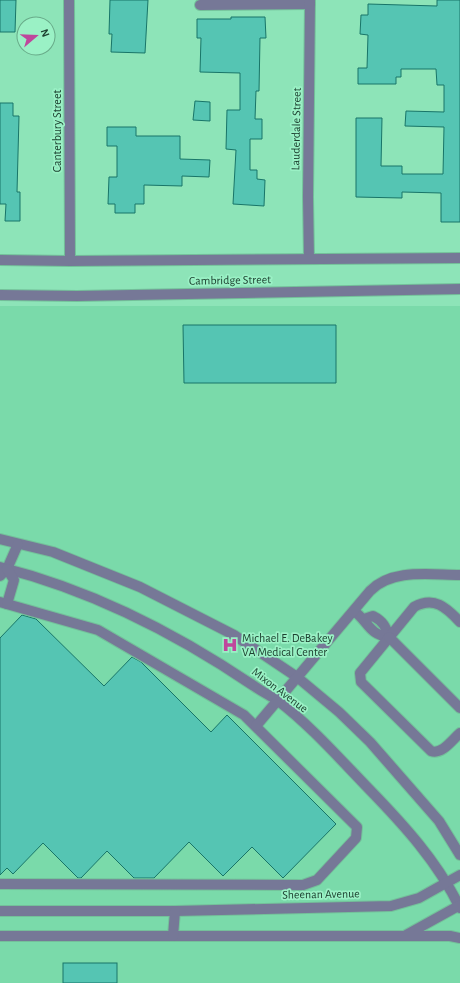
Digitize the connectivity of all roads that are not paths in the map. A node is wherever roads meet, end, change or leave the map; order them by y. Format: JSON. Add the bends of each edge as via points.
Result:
{"nodes":[{"id":1,"x":69,"y":0,"type":"edge"},
{"id":2,"x":310,"y":2,"type":"edge"},
{"id":3,"x":200,"y":5,"type":"dead end"},
{"id":4,"x":460,"y":258,"type":"edge"},
{"id":5,"x":309,"y":259,"type":"junction"},
{"id":6,"x":0,"y":260,"type":"edge"},
{"id":7,"x":70,"y":261,"type":"junction"},
{"id":8,"x":460,"y":289,"type":"edge"},
{"id":9,"x":0,"y":295,"type":"edge"},
{"id":10,"x":0,"y":539,"type":"edge"},
{"id":11,"x":18,"y":544,"type":"junction"},
{"id":12,"x":2,"y":571,"type":"edge"},
{"id":13,"x":460,"y":575,"type":"edge"},
{"id":14,"x":3,"y":603,"type":"edge"},
{"id":15,"x":354,"y":611,"type":"junction"},
{"id":16,"x":460,"y":622,"type":"edge"},
{"id":17,"x":389,"y":637,"type":"junction"},
{"id":18,"x":297,"y":677,"type":"junction"},
{"id":19,"x":277,"y":701,"type":"junction"},
{"id":20,"x":460,"y":708,"type":"edge"},
{"id":21,"x":256,"y":726,"type":"junction"},
{"id":22,"x":460,"y":733,"type":"edge"},
{"id":23,"x":460,"y":855,"type":"edge"},
{"id":24,"x":460,"y":875,"type":"edge"},
{"id":25,"x":446,"y":883,"type":"junction"},
{"id":26,"x":0,"y":884,"type":"edge"},
{"id":27,"x":460,"y":906,"type":"edge"},
{"id":28,"x":0,"y":911,"type":"edge"},
{"id":29,"x":175,"y":911,"type":"junction"},
{"id":30,"x":0,"y":936,"type":"edge"},
{"id":31,"x":173,"y":936,"type":"junction"},
{"id":32,"x":405,"y":936,"type":"junction"},
{"id":33,"x":460,"y":938,"type":"edge"}],
"edges":[{"from":1,"to":7,"type":"street","name":"Canterbury Street"},
{"from":2,"to":3,"type":"street"},
{"from":2,"to":5,"type":"street","name":"Lauderdale Street"},
{"from":4,"to":5,"type":"street","name":"Cambridge Street"},
{"from":5,"to":7,"type":"street","name":"Cambridge Street"},
{"from":6,"to":7,"type":"street","name":"Cambridge Street"},
{"from":8,"to":9,"type":"street","name":"Cambridge Street","via":[[77,296]]},
{"from":10,"to":11,"type":"street","name":"Mixon Avenue"},
{"from":11,"to":12,"type":"street"},
{"from":11,"to":18,"type":"street","name":"Mixon Avenue","via":[[53,552],[140,587],[234,635]]},
{"from":12,"to":14,"type":"street","via":[[14,580]]},
{"from":12,"to":19,"type":"street","name":"Mixon Avenue","via":[[78,592],[152,624],[230,669]]},
{"from":13,"to":15,"type":"street","via":[[408,575],[386,580],[374,587]]},
{"from":14,"to":21,"type":"street","via":[[98,630],[244,715]]},
{"from":15,"to":17,"type":"street","via":[[379,636]]},
{"from":15,"to":18,"type":"street"},
{"from":16,"to":17,"type":"street","via":[[444,606],[426,602],[410,610]]},
{"from":17,"to":20,"type":"street"},
{"from":17,"to":22,"type":"street","via":[[360,673],[361,682],[431,751],[440,751]]},
{"from":18,"to":19,"type":"street"},
{"from":18,"to":23,"type":"street","name":"Mixon Avenue","via":[[370,742],[439,821]]},
{"from":19,"to":21,"type":"street"},
{"from":19,"to":25,"type":"street","name":"Mixon Avenue","via":[[332,750],[396,816]]},
{"from":21,"to":26,"type":"street","via":[[357,827],[356,838],[317,880],[303,885]]},
{"from":24,"to":25,"type":"street","name":"Sheenan Avenue"},
{"from":25,"to":27,"type":"street","name":"Mixon Avenue"},
{"from":25,"to":29,"type":"street","name":"Sheenan Avenue","via":[[419,898],[391,906]]},
{"from":27,"to":32,"type":"street"},
{"from":28,"to":29,"type":"street","name":"Sheenan Avenue"},
{"from":29,"to":31,"type":"street"},
{"from":30,"to":31,"type":"street"},
{"from":31,"to":32,"type":"street"},
{"from":32,"to":33,"type":"street"}]}
